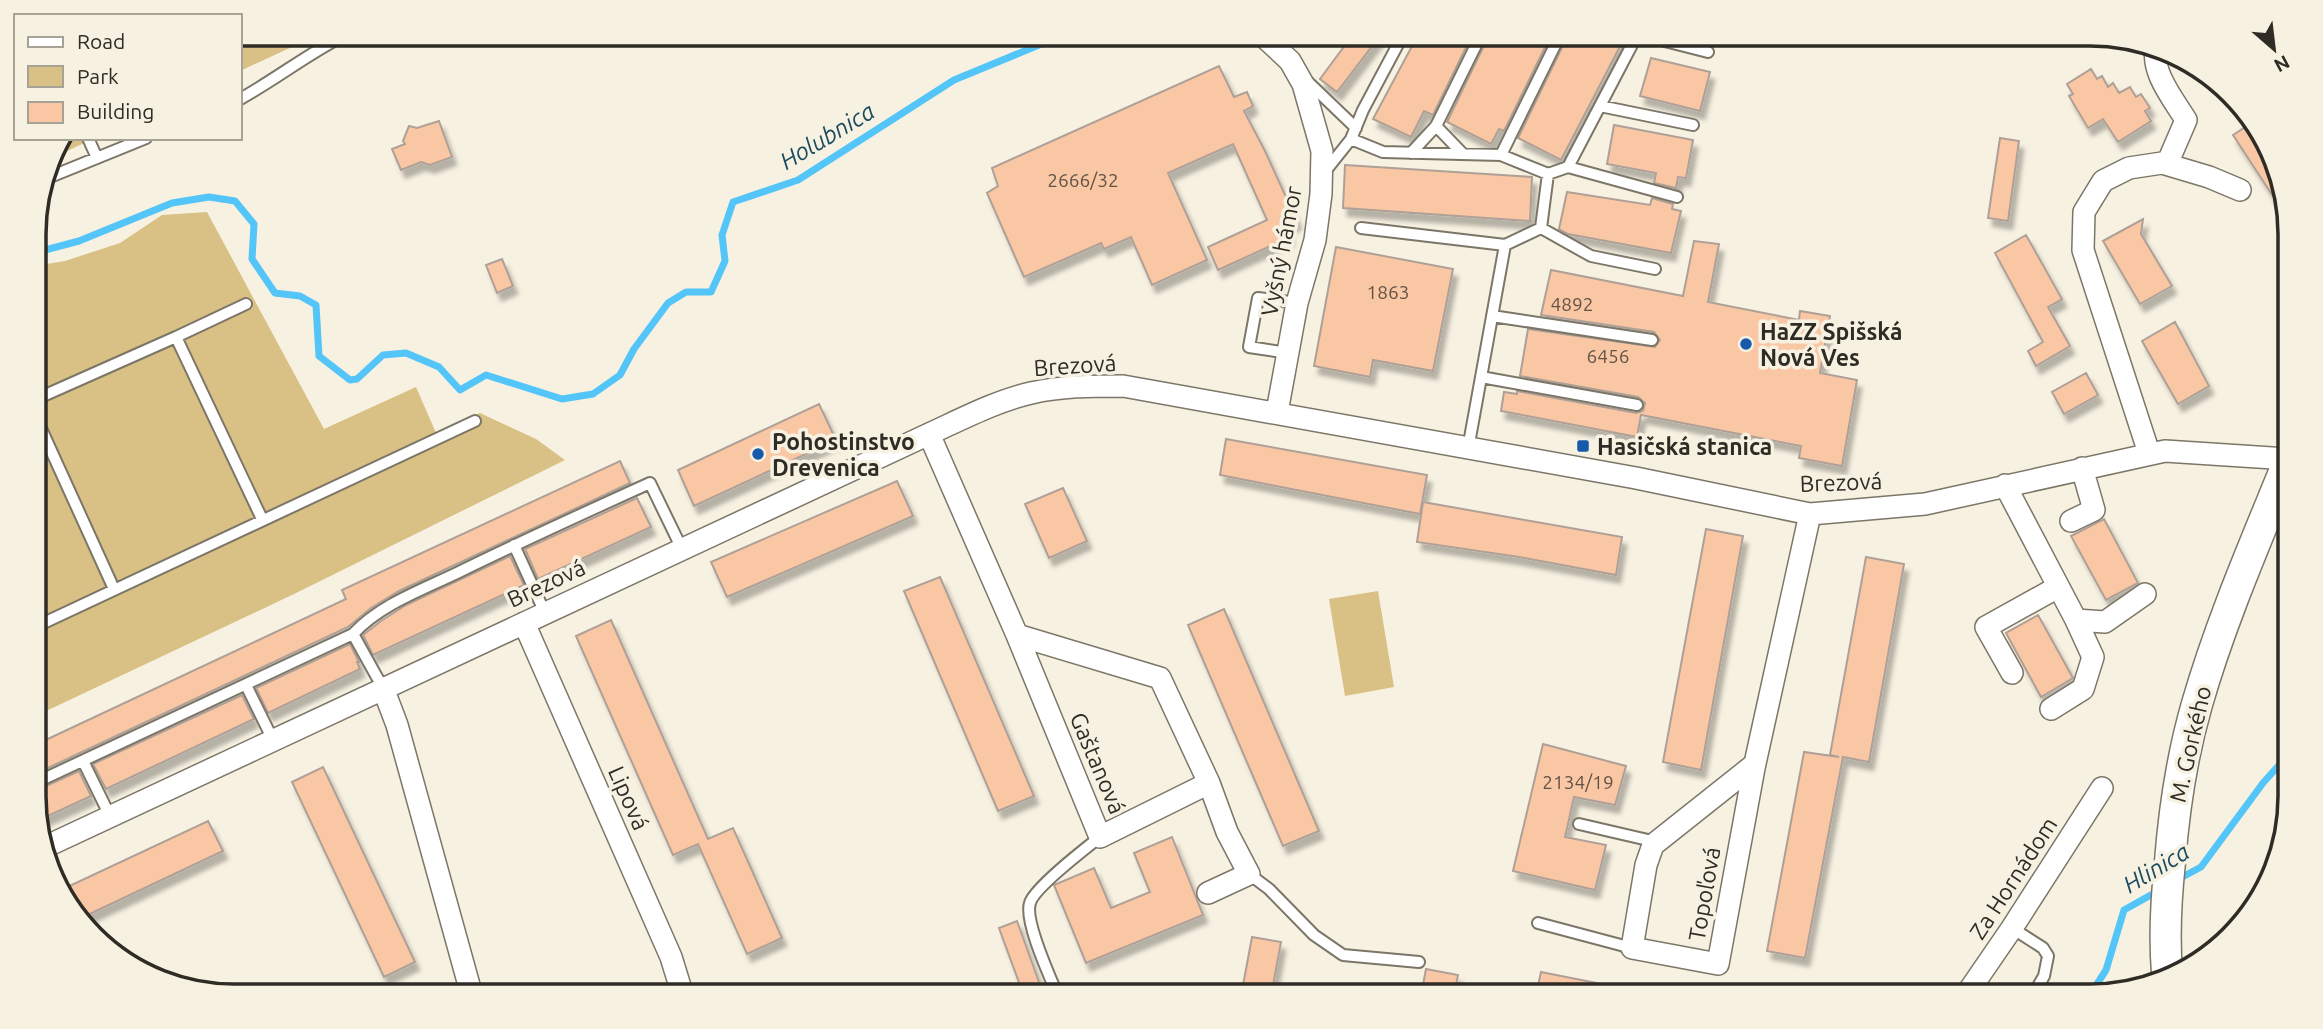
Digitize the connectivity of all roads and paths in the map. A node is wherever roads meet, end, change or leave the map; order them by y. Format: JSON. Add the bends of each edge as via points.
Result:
{"nodes":[{"id":1,"x":325,"y":45,"type":"edge"},
{"id":2,"x":1273,"y":45,"type":"edge"},
{"id":3,"x":1398,"y":45,"type":"edge"},
{"id":4,"x":1476,"y":45,"type":"edge"},
{"id":5,"x":1555,"y":45,"type":"edge"},
{"id":6,"x":1632,"y":45,"type":"edge"},
{"id":7,"x":1680,"y":45,"type":"edge"},
{"id":8,"x":1708,"y":52,"type":"dead end"},
{"id":9,"x":2154,"y":57,"type":"edge"},
{"id":10,"x":1294,"y":69,"type":"junction"},
{"id":11,"x":242,"y":98,"type":"edge"},
{"id":12,"x":1600,"y":106,"type":"junction"},
{"id":13,"x":1436,"y":125,"type":"junction"},
{"id":14,"x":1693,"y":125,"type":"dead end"},
{"id":15,"x":1353,"y":133,"type":"junction"},
{"id":16,"x":89,"y":140,"type":"edge"},
{"id":17,"x":141,"y":140,"type":"edge"},
{"id":18,"x":1412,"y":153,"type":"junction"},
{"id":19,"x":1463,"y":154,"type":"junction"},
{"id":20,"x":1501,"y":155,"type":"junction"},
{"id":21,"x":97,"y":159,"type":"junction"},
{"id":22,"x":2167,"y":164,"type":"junction"},
{"id":23,"x":1568,"y":167,"type":"junction"},
{"id":24,"x":1548,"y":174,"type":"junction"},
{"id":25,"x":55,"y":175,"type":"edge"},
{"id":26,"x":1322,"y":176,"type":"junction"},
{"id":27,"x":2240,"y":190,"type":"dead end"},
{"id":28,"x":1677,"y":197,"type":"dead end"},
{"id":29,"x":1361,"y":228,"type":"dead end"},
{"id":30,"x":1541,"y":228,"type":"junction"},
{"id":31,"x":1505,"y":245,"type":"junction"},
{"id":32,"x":1655,"y":269,"type":"dead end"},
{"id":33,"x":1297,"y":303,"type":"junction"},
{"id":34,"x":246,"y":304,"type":"dead end"},
{"id":35,"x":1492,"y":316,"type":"junction"},
{"id":36,"x":176,"y":337,"type":"junction"},
{"id":37,"x":1652,"y":340,"type":"dead end"},
{"id":38,"x":1288,"y":353,"type":"junction"},
{"id":39,"x":1481,"y":377,"type":"junction"},
{"id":40,"x":46,"y":395,"type":"edge"},
{"id":41,"x":1637,"y":405,"type":"dead end"},
{"id":42,"x":1278,"y":412,"type":"junction"},
{"id":43,"x":475,"y":421,"type":"dead end"},
{"id":44,"x":929,"y":434,"type":"junction"},
{"id":45,"x":46,"y":439,"type":"edge"},
{"id":46,"x":1468,"y":449,"type":"junction"},
{"id":47,"x":2149,"y":453,"type":"junction"},
{"id":48,"x":2278,"y":459,"type":"edge"},
{"id":49,"x":2082,"y":468,"type":"junction"},
{"id":50,"x":2004,"y":485,"type":"junction"},
{"id":51,"x":2278,"y":488,"type":"edge"},
{"id":52,"x":1810,"y":514,"type":"junction"},
{"id":53,"x":262,"y":519,"type":"junction"},
{"id":54,"x":2071,"y":521,"type":"dead end"},
{"id":55,"x":514,"y":545,"type":"junction"},
{"id":56,"x":682,"y":549,"type":"junction"},
{"id":57,"x":2058,"y":587,"type":"junction"},
{"id":58,"x":114,"y":589,"type":"junction"},
{"id":59,"x":2145,"y":594,"type":"dead end"},
{"id":60,"x":545,"y":613,"type":"junction"},
{"id":61,"x":2076,"y":620,"type":"junction"},
{"id":62,"x":45,"y":622,"type":"edge"},
{"id":63,"x":523,"y":623,"type":"junction"},
{"id":64,"x":353,"y":634,"type":"junction"},
{"id":65,"x":1017,"y":635,"type":"junction"},
{"id":66,"x":2012,"y":673,"type":"dead end"},
{"id":67,"x":246,"y":685,"type":"junction"},
{"id":68,"x":383,"y":688,"type":"junction"},
{"id":69,"x":2051,"y":709,"type":"dead end"},
{"id":70,"x":273,"y":740,"type":"junction"},
{"id":71,"x":83,"y":761,"type":"junction"},
{"id":72,"x":1755,"y":764,"type":"junction"},
{"id":73,"x":45,"y":778,"type":"edge"},
{"id":74,"x":1209,"y":783,"type":"junction"},
{"id":75,"x":2102,"y":788,"type":"dead end"},
{"id":76,"x":110,"y":816,"type":"junction"},
{"id":77,"x":1579,"y":824,"type":"dead end"},
{"id":78,"x":1100,"y":837,"type":"junction"},
{"id":79,"x":52,"y":844,"type":"edge"},
{"id":80,"x":1653,"y":845,"type":"junction"},
{"id":81,"x":1249,"y":874,"type":"junction"},
{"id":82,"x":1208,"y":892,"type":"dead end"},
{"id":83,"x":1538,"y":923,"type":"dead end"},
{"id":84,"x":2012,"y":928,"type":"junction"},
{"id":85,"x":1632,"y":948,"type":"junction"},
{"id":86,"x":1419,"y":962,"type":"dead end"},
{"id":87,"x":2166,"y":966,"type":"edge"},
{"id":88,"x":1974,"y":983,"type":"edge"},
{"id":89,"x":2040,"y":983,"type":"edge"},
{"id":90,"x":469,"y":984,"type":"edge"},
{"id":91,"x":679,"y":984,"type":"edge"},
{"id":92,"x":1053,"y":984,"type":"edge"}],
"edges":[{"from":1,"to":11,"type":"lane"},
{"from":2,"to":10,"type":"street","name":"Vyšný hámor"},
{"from":3,"to":15,"type":"lane"},
{"from":4,"to":13,"type":"lane"},
{"from":5,"to":20,"type":"lane"},
{"from":6,"to":12,"type":"lane"},
{"from":7,"to":8,"type":"lane"},
{"from":9,"to":22,"type":"street","via":[[2186,120]]},
{"from":10,"to":15,"type":"lane"},
{"from":10,"to":26,"type":"street","name":"Vyšný hámor","via":[[1303,84],[1322,151]]},
{"from":12,"to":14,"type":"lane"},
{"from":12,"to":23,"type":"lane"},
{"from":13,"to":18,"type":"lane"},
{"from":13,"to":19,"type":"lane"},
{"from":15,"to":18,"type":"lane","via":[[1383,152]]},
{"from":15,"to":26,"type":"lane"},
{"from":16,"to":21,"type":"lane"},
{"from":17,"to":21,"type":"lane"},
{"from":18,"to":19,"type":"lane"},
{"from":19,"to":20,"type":"lane"},
{"from":20,"to":24,"type":"lane"},
{"from":21,"to":25,"type":"lane"},
{"from":22,"to":27,"type":"street"},
{"from":22,"to":47,"type":"street","via":[[2129,168],[2103,181],[2084,212],[2083,250]]},
{"from":23,"to":24,"type":"lane"},
{"from":23,"to":28,"type":"lane"},
{"from":24,"to":30,"type":"lane"},
{"from":26,"to":33,"type":"street","name":"Vyšný hámor","via":[[1315,240]]},
{"from":29,"to":31,"type":"lane"},
{"from":30,"to":31,"type":"lane"},
{"from":30,"to":32,"type":"lane","via":[[1591,256]]},
{"from":31,"to":35,"type":"lane"},
{"from":33,"to":38,"type":"street","name":"Vyšný hámor"},
{"from":33,"to":38,"type":"lane","via":[[1258,298],[1249,347]]},
{"from":34,"to":36,"type":"lane"},
{"from":35,"to":37,"type":"lane"},
{"from":35,"to":39,"type":"lane"},
{"from":36,"to":40,"type":"lane"},
{"from":36,"to":53,"type":"lane"},
{"from":38,"to":42,"type":"street","name":"Vyšný hámor"},
{"from":39,"to":41,"type":"lane"},
{"from":39,"to":46,"type":"lane"},
{"from":42,"to":44,"type":"street","name":"Brezová","via":[[1123,386],[1090,386],[1030,393]]},
{"from":42,"to":46,"type":"street","name":"Brezová"},
{"from":43,"to":53,"type":"lane"},
{"from":44,"to":56,"type":"street","name":"Brezová"},
{"from":44,"to":65,"type":"street","name":"Gaštanová"},
{"from":45,"to":58,"type":"lane"},
{"from":46,"to":52,"type":"street","name":"Brezová"},
{"from":47,"to":48,"type":"street","name":"Brezová"},
{"from":47,"to":49,"type":"street","name":"Brezová"},
{"from":49,"to":50,"type":"street","name":"Brezová"},
{"from":49,"to":54,"type":"street","via":[[2094,510]]},
{"from":50,"to":52,"type":"street","name":"Brezová","via":[[1925,504]]},
{"from":50,"to":57,"type":"street"},
{"from":51,"to":87,"type":"main road","name":"M. Gorkého","via":[[2216,643],[2183,761],[2166,896]]},
{"from":52,"to":72,"type":"street","name":"Topoľová"},
{"from":53,"to":58,"type":"lane"},
{"from":55,"to":56,"type":"lane","via":[[650,483]]},
{"from":55,"to":60,"type":"lane"},
{"from":55,"to":64,"type":"lane","via":[[377,612]]},
{"from":56,"to":60,"type":"street","name":"Brezová"},
{"from":57,"to":61,"type":"street"},
{"from":57,"to":66,"type":"street","via":[[1986,627]]},
{"from":58,"to":62,"type":"lane"},
{"from":59,"to":61,"type":"street","via":[[2105,622]]},
{"from":60,"to":63,"type":"street","name":"Brezová"},
{"from":61,"to":69,"type":"street","via":[[2094,657],[2083,690]]},
{"from":63,"to":68,"type":"street","name":"Brezová"},
{"from":63,"to":91,"type":"street","name":"Lipová","via":[[671,957]]},
{"from":64,"to":67,"type":"lane"},
{"from":64,"to":68,"type":"lane"},
{"from":65,"to":74,"type":"street","via":[[1160,678]]},
{"from":65,"to":78,"type":"street","name":"Gaštanová"},
{"from":67,"to":70,"type":"lane"},
{"from":67,"to":71,"type":"lane"},
{"from":68,"to":70,"type":"street","name":"Brezová"},
{"from":68,"to":90,"type":"street"},
{"from":70,"to":76,"type":"street","name":"Brezová"},
{"from":71,"to":73,"type":"lane"},
{"from":71,"to":76,"type":"lane"},
{"from":72,"to":80,"type":"street","name":"Topoľová"},
{"from":72,"to":85,"type":"street","name":"Topoľová","via":[[1718,964]]},
{"from":74,"to":78,"type":"street","name":"Gaštanová"},
{"from":74,"to":81,"type":"street"},
{"from":75,"to":84,"type":"street","name":"Za Hornádom"},
{"from":76,"to":79,"type":"street","name":"Brezová"},
{"from":77,"to":80,"type":"lane"},
{"from":78,"to":92,"type":"lane","via":[[1029,904],[1034,936]]},
{"from":80,"to":85,"type":"street"},
{"from":81,"to":82,"type":"street"},
{"from":81,"to":86,"type":"lane","via":[[1314,935],[1343,955]]},
{"from":83,"to":85,"type":"lane"},
{"from":84,"to":88,"type":"street","name":"Za Hornádom"},
{"from":84,"to":89,"type":"lane","via":[[2048,956]]}]}
